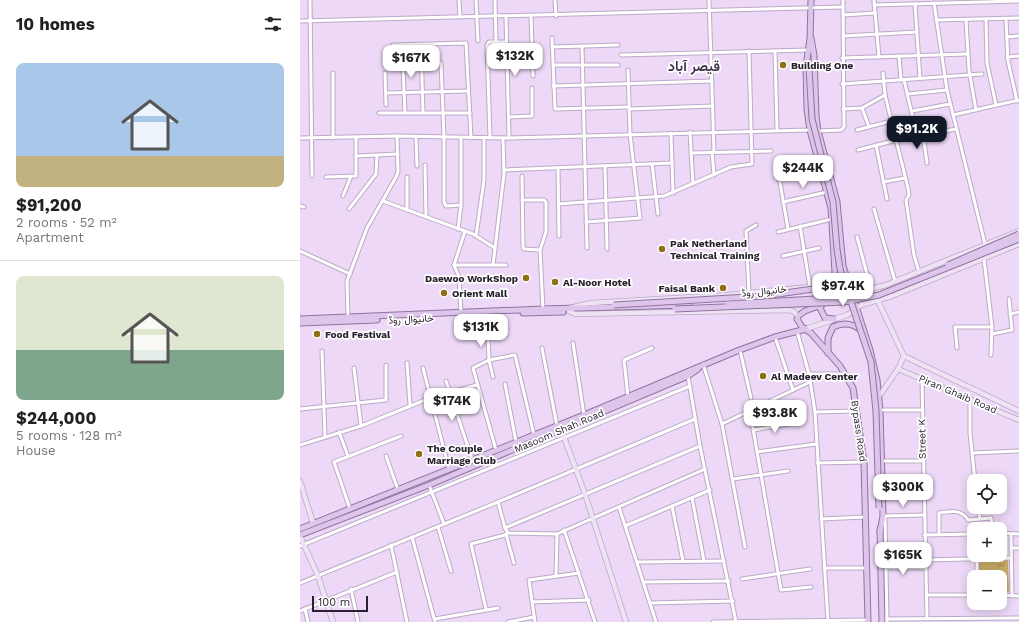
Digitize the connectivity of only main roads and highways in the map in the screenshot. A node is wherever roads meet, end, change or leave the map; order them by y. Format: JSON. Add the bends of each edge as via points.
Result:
{"nodes":[{"id":1,"x":810,"y":0,"type":"edge"},
{"id":2,"x":810,"y":38,"type":"junction"},
{"id":3,"x":1019,"y":234,"type":"edge"},
{"id":4,"x":1019,"y":239,"type":"edge"},
{"id":5,"x":821,"y":305,"type":"junction"},
{"id":6,"x":587,"y":308,"type":"junction"},
{"id":7,"x":569,"y":310,"type":"junction"},
{"id":8,"x":856,"y":315,"type":"junction"},
{"id":9,"x":300,"y":319,"type":"edge"},
{"id":10,"x":348,"y":319,"type":"junction"},
{"id":11,"x":834,"y":319,"type":"road end"},
{"id":12,"x":300,"y":323,"type":"edge"},
{"id":13,"x":806,"y":329,"type":"junction"},
{"id":14,"x":865,"y":334,"type":"junction"},
{"id":15,"x":828,"y":353,"type":"junction"},
{"id":16,"x":703,"y":364,"type":"junction"},
{"id":17,"x":559,"y":428,"type":"junction"},
{"id":18,"x":347,"y":510,"type":"junction"},
{"id":19,"x":348,"y":517,"type":"junction"},
{"id":20,"x":300,"y":529,"type":"edge"},
{"id":21,"x":880,"y":532,"type":"junction"},
{"id":22,"x":300,"y":536,"type":"edge"},
{"id":23,"x":868,"y":621,"type":"edge"},
{"id":24,"x":886,"y":621,"type":"edge"}],
"edges":[{"from":1,"to":2,"type":"main road"},
{"from":2,"to":5,"type":"main road","via":[[806,102],[810,130],[832,219],[835,272],[835,279]]},
{"from":2,"to":8,"type":"main road","bridge":true,"via":[[809,68],[813,123],[833,202],[838,260]]},
{"from":2,"to":14,"type":"main road","via":[[814,55],[818,131],[836,194],[841,256]]},
{"from":3,"to":6,"type":"main road","name":"خانیوال روڈ","bridge":true,"via":[[902,285],[871,294],[842,298]]},
{"from":4,"to":7,"type":"main road","name":"خانیوال روڈ","bridge":true,"via":[[879,295],[844,302],[676,309]]},
{"from":5,"to":11,"type":"main road","via":[[823,316],[830,320]]},
{"from":5,"to":13,"type":"main road","name":"Bypass Road","via":[[805,310],[798,316],[799,324]]},
{"from":6,"to":7,"type":"main road","name":"خانیوال روڈ"},
{"from":6,"to":8,"type":"main road","bridge":true,"via":[[764,296],[820,288],[841,295]]},
{"from":7,"to":10,"type":"main road","name":"خانیوال روڈ"},
{"from":7,"to":10,"type":"main road","name":"خانیوال روڈ","via":[[543,309]]},
{"from":8,"to":21,"type":"main road","bridge":true,"via":[[874,379]]},
{"from":9,"to":10,"type":"main road","name":"خانیوال روڈ"},
{"from":10,"to":12,"type":"main road","name":"خانیوال روڈ"},
{"from":13,"to":15,"type":"main road","name":"Bypass Road"},
{"from":13,"to":16,"type":"main road","name":"Masoom Shah Road","via":[[775,337]]},
{"from":14,"to":15,"type":"main road","via":[[854,325],[833,327],[828,338]]},
{"from":14,"to":21,"type":"main road","via":[[880,395],[884,516]]},
{"from":15,"to":23,"type":"main road","name":"Bypass Road","via":[[846,374],[853,388],[864,462]]},
{"from":16,"to":17,"type":"main road","name":"Masoom Shah Road"},
{"from":16,"to":17,"type":"main road","name":"Masoom Shah Road","via":[[688,376]]},
{"from":17,"to":18,"type":"main road","name":"Masoom Shah Road","via":[[534,435]]},
{"from":17,"to":19,"type":"main road","name":"Masoom Shah Road"},
{"from":18,"to":19,"type":"main road"},
{"from":18,"to":20,"type":"main road","name":"Masoom Shah Road"},
{"from":19,"to":22,"type":"main road","name":"Masoom Shah Road"},
{"from":21,"to":24,"type":"main road"}]}
